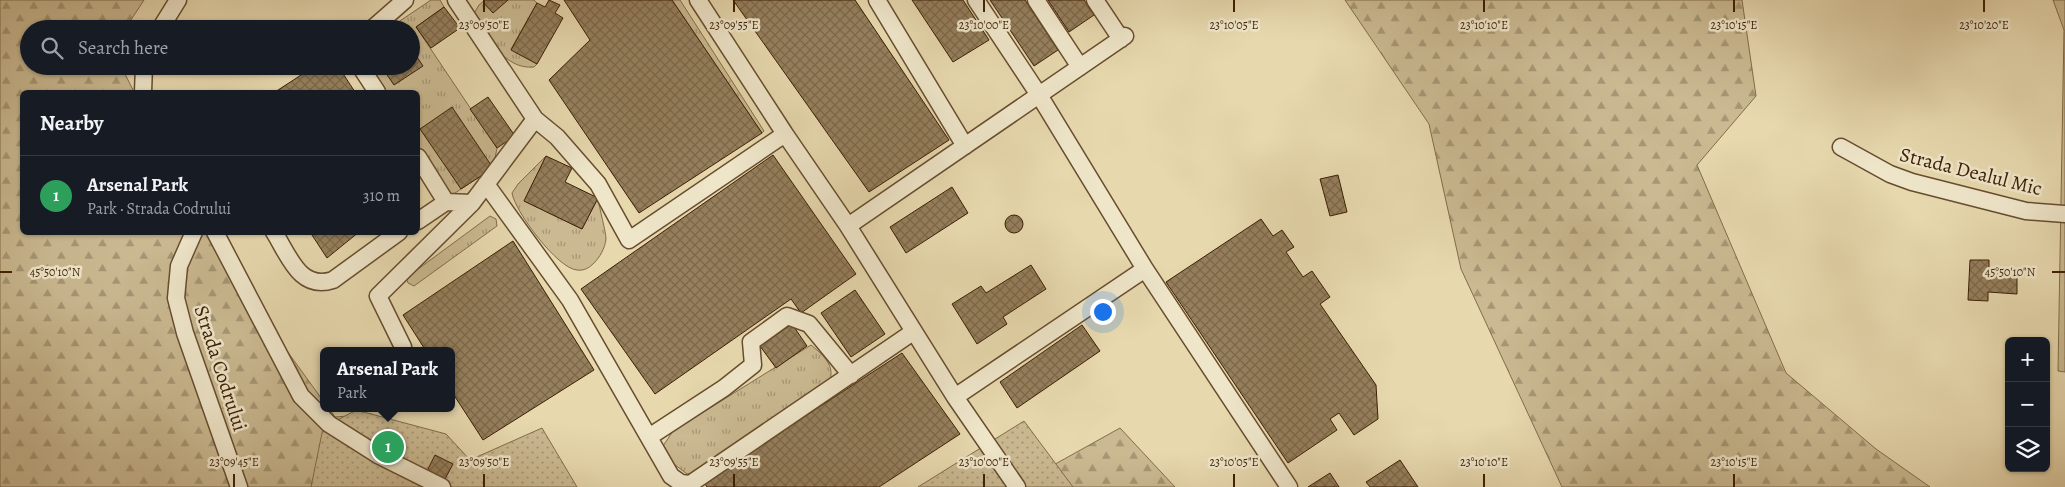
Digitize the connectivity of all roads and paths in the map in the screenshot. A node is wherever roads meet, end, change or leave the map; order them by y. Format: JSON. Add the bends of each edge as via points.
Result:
{"nodes":[{"id":1,"x":178,"y":0,"type":"edge"},
{"id":2,"x":405,"y":0,"type":"edge"},
{"id":3,"x":456,"y":0,"type":"edge"},
{"id":4,"x":698,"y":0,"type":"edge"},
{"id":5,"x":877,"y":0,"type":"edge"},
{"id":6,"x":976,"y":0,"type":"edge"},
{"id":7,"x":1036,"y":0,"type":"edge"},
{"id":8,"x":1095,"y":0,"type":"edge"},
{"id":9,"x":166,"y":20,"type":"edge"},
{"id":10,"x":382,"y":20,"type":"edge"},
{"id":11,"x":1080,"y":67,"type":"junction"},
{"id":12,"x":144,"y":75,"type":"edge"},
{"id":13,"x":366,"y":75,"type":"edge"},
{"id":14,"x":143,"y":90,"type":"edge"},
{"id":15,"x":376,"y":90,"type":"edge"},
{"id":16,"x":1039,"y":95,"type":"junction"},
{"id":17,"x":535,"y":119,"type":"junction"},
{"id":18,"x":785,"y":134,"type":"junction"},
{"id":19,"x":965,"y":146,"type":"junction"},
{"id":20,"x":1842,"y":148,"type":"dead end"},
{"id":21,"x":420,"y":160,"type":"edge"},
{"id":22,"x":486,"y":184,"type":"junction"},
{"id":23,"x":446,"y":202,"type":"junction"},
{"id":24,"x":472,"y":203,"type":"junction"},
{"id":25,"x":2065,"y":214,"type":"edge"},
{"id":26,"x":420,"y":220,"type":"edge"},
{"id":27,"x":848,"y":226,"type":"junction"},
{"id":28,"x":193,"y":235,"type":"edge"},
{"id":29,"x":217,"y":235,"type":"edge"},
{"id":30,"x":276,"y":235,"type":"edge"},
{"id":31,"x":396,"y":235,"type":"edge"},
{"id":32,"x":1145,"y":269,"type":"junction"},
{"id":33,"x":913,"y":332,"type":"junction"},
{"id":34,"x":402,"y":347,"type":"dead end"},
{"id":35,"x":851,"y":375,"type":"junction"},
{"id":36,"x":955,"y":396,"type":"junction"},
{"id":37,"x":649,"y":437,"type":"junction"},
{"id":38,"x":239,"y":487,"type":"edge"},
{"id":39,"x":442,"y":487,"type":"edge"},
{"id":40,"x":1017,"y":487,"type":"edge"},
{"id":41,"x":1289,"y":487,"type":"edge"}],
"edges":[{"from":1,"to":9,"type":"street"},
{"from":2,"to":10,"type":"street"},
{"from":3,"to":17,"type":"street"},
{"from":4,"to":18,"type":"street"},
{"from":5,"to":19,"type":"street"},
{"from":6,"to":16,"type":"street"},
{"from":7,"to":11,"type":"street"},
{"from":8,"to":11,"type":"street","via":[[1123,38]]},
{"from":11,"to":16,"type":"street"},
{"from":12,"to":14,"type":"street"},
{"from":13,"to":15,"type":"street"},
{"from":16,"to":19,"type":"street"},
{"from":16,"to":32,"type":"street"},
{"from":17,"to":18,"type":"street","via":[[557,137],[598,184],[629,240]]},
{"from":17,"to":22,"type":"street"},
{"from":18,"to":27,"type":"street"},
{"from":19,"to":27,"type":"street"},
{"from":20,"to":25,"type":"street","name":"Strada Dealul Mic","via":[[1912,182],[2026,211]]},
{"from":21,"to":23,"type":"street"},
{"from":22,"to":24,"type":"street"},
{"from":22,"to":37,"type":"street","via":[[570,300]]},
{"from":23,"to":24,"type":"street"},
{"from":23,"to":26,"type":"street"},
{"from":24,"to":34,"type":"street","via":[[378,296]]},
{"from":27,"to":33,"type":"street"},
{"from":28,"to":38,"type":"street","name":"Strada Codrului","via":[[179,266],[176,298],[185,333]]},
{"from":29,"to":39,"type":"street","via":[[302,396],[328,424],[378,455]]},
{"from":30,"to":31,"type":"street","via":[[298,270],[320,284],[333,280]]},
{"from":32,"to":36,"type":"street"},
{"from":32,"to":41,"type":"street"},
{"from":33,"to":35,"type":"street"},
{"from":33,"to":36,"type":"street"},
{"from":35,"to":37,"type":"street","via":[[690,484],[681,483],[671,476]]},
{"from":35,"to":37,"type":"street","via":[[809,324],[788,316],[751,342],[753,365]]},
{"from":36,"to":40,"type":"street"}]}
